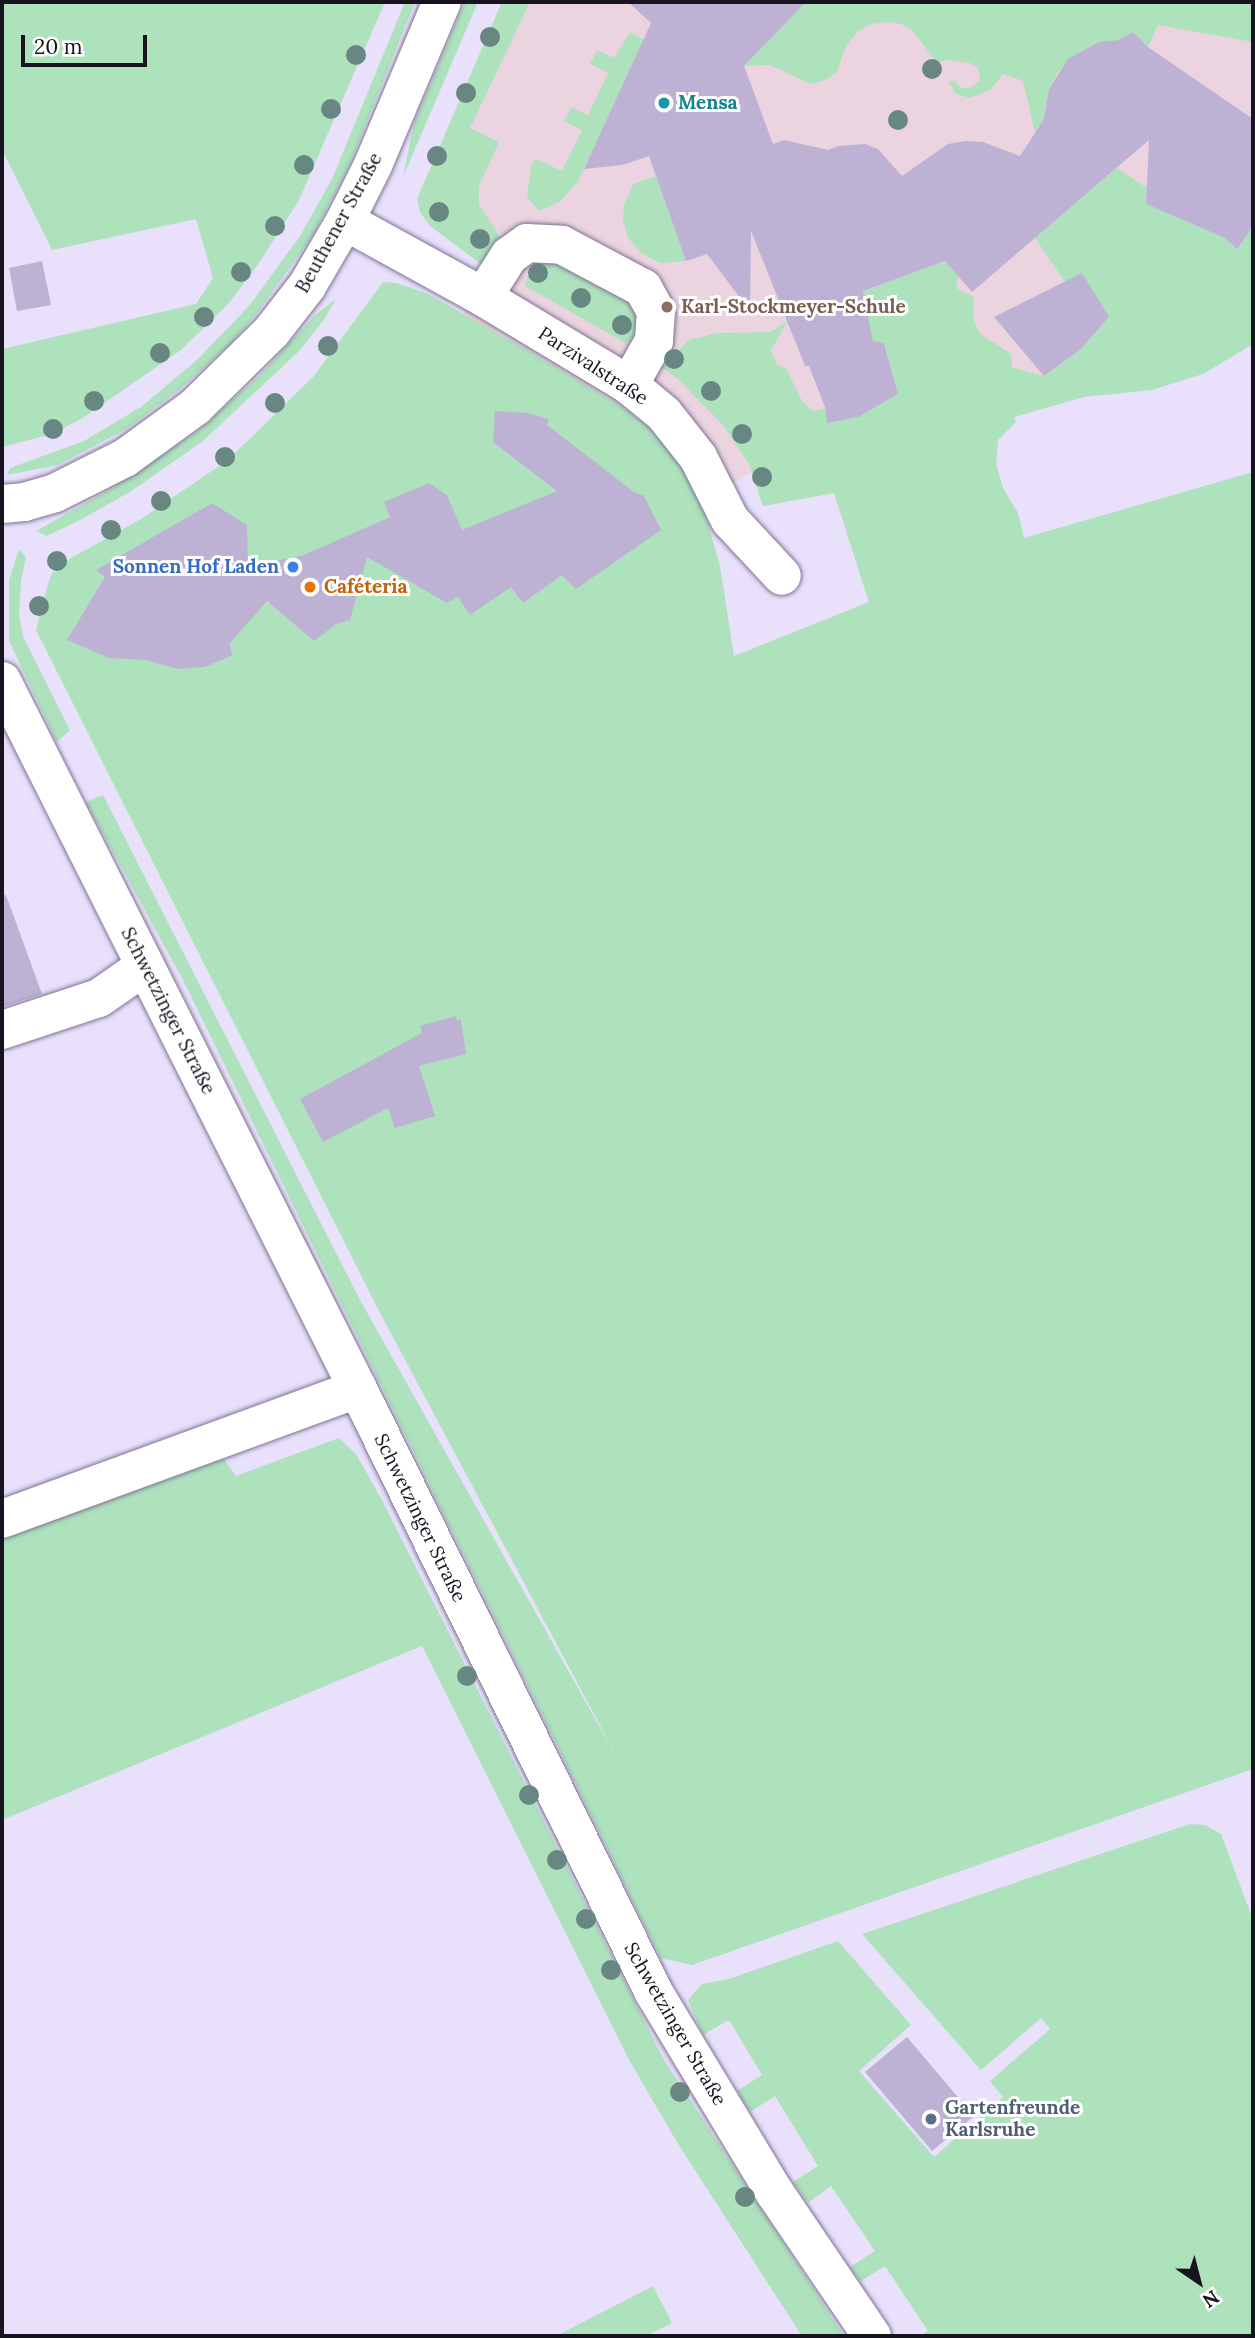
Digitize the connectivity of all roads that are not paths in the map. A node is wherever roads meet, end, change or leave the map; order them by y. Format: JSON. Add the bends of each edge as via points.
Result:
{"nodes":[{"id":1,"x":442,"y":2,"type":"edge"},
{"id":2,"x":345,"y":221,"type":"junction"},
{"id":3,"x":483,"y":297,"type":"junction"},
{"id":4,"x":629,"y":385,"type":"junction"},
{"id":5,"x":2,"y":504,"type":"edge"},
{"id":6,"x":782,"y":576,"type":"dead end"},
{"id":7,"x":2,"y":681,"type":"edge"},
{"id":8,"x":145,"y":966,"type":"junction"},
{"id":9,"x":2,"y":1030,"type":"edge"},
{"id":10,"x":358,"y":1389,"type":"junction"},
{"id":11,"x":2,"y":1519,"type":"edge"},
{"id":12,"x":872,"y":2336,"type":"edge"}],
"edges":[{"from":1,"to":2,"type":"street","name":"Beuthener Straße"},
{"from":2,"to":3,"type":"street","name":"Parzivalstraße"},
{"from":2,"to":5,"type":"street","name":"Beuthener Straße","via":[[307,286],[272,331],[195,407],[125,458],[87,478],[55,493]]},
{"from":3,"to":4,"type":"street","name":"Parzivalstraße"},
{"from":3,"to":4,"type":"street","via":[[509,256],[527,243],[562,245],[643,288],[656,312],[654,341]]},
{"from":4,"to":6,"type":"street","name":"Parzivalstraße","via":[[664,414],[698,457],[730,520]]},
{"from":7,"to":8,"type":"street","name":"Schwetzinger Straße"},
{"from":8,"to":9,"type":"street","via":[[99,998]]},
{"from":8,"to":10,"type":"street","name":"Schwetzinger Straße"},
{"from":10,"to":11,"type":"street"},
{"from":10,"to":12,"type":"street","name":"Schwetzinger Straße","via":[[653,1991],[775,2193]]}]}
